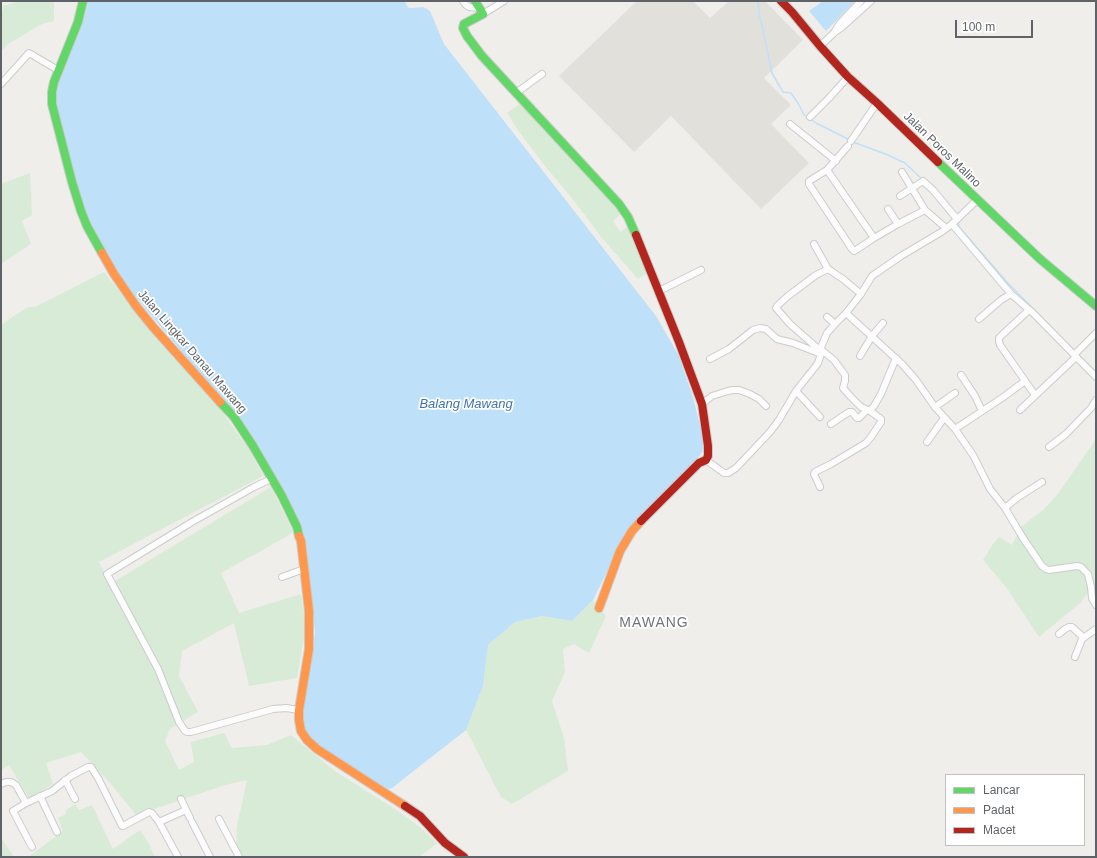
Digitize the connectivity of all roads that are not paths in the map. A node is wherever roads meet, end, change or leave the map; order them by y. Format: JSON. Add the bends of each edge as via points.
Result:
{"nodes":[{"id":1,"x":83,"y":1,"type":"edge"},
{"id":2,"x":463,"y":1,"type":"edge"},
{"id":3,"x":475,"y":1,"type":"edge"},
{"id":4,"x":504,"y":1,"type":"edge"},
{"id":5,"x":781,"y":1,"type":"edge"},
{"id":6,"x":861,"y":1,"type":"edge"},
{"id":7,"x":871,"y":1,"type":"edge"},
{"id":8,"x":481,"y":11,"type":"junction"},
{"id":9,"x":834,"y":32,"type":"junction"},
{"id":10,"x":820,"y":46,"type":"junction"},
{"id":11,"x":58,"y":70,"type":"junction"},
{"id":12,"x":542,"y":74,"type":"dead end"},
{"id":13,"x":848,"y":77,"type":"junction"},
{"id":14,"x":1,"y":84,"type":"edge"},
{"id":15,"x":516,"y":93,"type":"junction"},
{"id":16,"x":877,"y":103,"type":"junction"},
{"id":17,"x":810,"y":117,"type":"dead end"},
{"id":18,"x":790,"y":124,"type":"dead end"},
{"id":19,"x":836,"y":161,"type":"junction"},
{"id":20,"x":827,"y":170,"type":"junction"},
{"id":21,"x":902,"y":172,"type":"dead end"},
{"id":22,"x":912,"y":188,"type":"junction"},
{"id":23,"x":900,"y":196,"type":"dead end"},
{"id":24,"x":977,"y":200,"type":"junction"},
{"id":25,"x":888,"y":209,"type":"dead end"},
{"id":26,"x":924,"y":210,"type":"junction"},
{"id":27,"x":955,"y":221,"type":"junction"},
{"id":28,"x":898,"y":224,"type":"junction"},
{"id":29,"x":946,"y":228,"type":"junction"},
{"id":30,"x":874,"y":238,"type":"junction"},
{"id":31,"x":814,"y":244,"type":"dead end"},
{"id":32,"x":828,"y":269,"type":"junction"},
{"id":33,"x":701,"y":270,"type":"dead end"},
{"id":34,"x":659,"y":291,"type":"junction"},
{"id":35,"x":861,"y":294,"type":"junction"},
{"id":36,"x":1011,"y":294,"type":"junction"},
{"id":37,"x":1096,"y":306,"type":"edge"},
{"id":38,"x":1029,"y":310,"type":"junction"},
{"id":39,"x":846,"y":314,"type":"junction"},
{"id":40,"x":828,"y":317,"type":"dead end"},
{"id":41,"x":979,"y":319,"type":"dead end"},
{"id":42,"x":883,"y":323,"type":"dead end"},
{"id":43,"x":835,"y":324,"type":"junction"},
{"id":44,"x":1096,"y":333,"type":"edge"},
{"id":45,"x":872,"y":336,"type":"junction"},
{"id":46,"x":820,"y":352,"type":"junction"},
{"id":47,"x":860,"y":356,"type":"dead end"},
{"id":48,"x":1075,"y":356,"type":"junction"},
{"id":49,"x":896,"y":358,"type":"junction"},
{"id":50,"x":710,"y":359,"type":"dead end"},
{"id":51,"x":961,"y":375,"type":"dead end"},
{"id":52,"x":1096,"y":377,"type":"edge"},
{"id":53,"x":1025,"y":381,"type":"junction"},
{"id":54,"x":796,"y":391,"type":"junction"},
{"id":55,"x":955,"y":393,"type":"dead end"},
{"id":56,"x":1035,"y":395,"type":"junction"},
{"id":57,"x":1096,"y":400,"type":"edge"},
{"id":58,"x":702,"y":404,"type":"junction"},
{"id":59,"x":766,"y":406,"type":"dead end"},
{"id":60,"x":935,"y":407,"type":"junction"},
{"id":61,"x":868,"y":410,"type":"junction"},
{"id":62,"x":1020,"y":410,"type":"dead end"},
{"id":63,"x":982,"y":411,"type":"junction"},
{"id":64,"x":820,"y":417,"type":"dead end"},
{"id":65,"x":944,"y":418,"type":"junction"},
{"id":66,"x":831,"y":424,"type":"dead end"},
{"id":67,"x":955,"y":429,"type":"junction"},
{"id":68,"x":926,"y":442,"type":"dead end"},
{"id":69,"x":1049,"y":447,"type":"dead end"},
{"id":70,"x":706,"y":460,"type":"junction"},
{"id":71,"x":271,"y":479,"type":"junction"},
{"id":72,"x":1042,"y":482,"type":"dead end"},
{"id":73,"x":820,"y":487,"type":"dead end"},
{"id":74,"x":1005,"y":508,"type":"junction"},
{"id":75,"x":304,"y":569,"type":"junction"},
{"id":76,"x":282,"y":577,"type":"dead end"},
{"id":77,"x":1096,"y":605,"type":"edge"},
{"id":78,"x":599,"y":608,"type":"dead end"},
{"id":79,"x":1096,"y":629,"type":"edge"},
{"id":80,"x":1059,"y":634,"type":"dead end"},
{"id":81,"x":1083,"y":637,"type":"junction"},
{"id":82,"x":1075,"y":657,"type":"dead end"},
{"id":83,"x":299,"y":710,"type":"junction"},
{"id":84,"x":65,"y":780,"type":"junction"},
{"id":85,"x":1,"y":784,"type":"edge"},
{"id":86,"x":40,"y":796,"type":"junction"},
{"id":87,"x":75,"y":799,"type":"dead end"},
{"id":88,"x":181,"y":799,"type":"dead end"},
{"id":89,"x":26,"y":803,"type":"junction"},
{"id":90,"x":186,"y":810,"type":"junction"},
{"id":91,"x":219,"y":819,"type":"dead end"},
{"id":92,"x":159,"y":822,"type":"junction"},
{"id":93,"x":57,"y":832,"type":"dead end"},
{"id":94,"x":32,"y":847,"type":"dead end"},
{"id":95,"x":178,"y":857,"type":"edge"},
{"id":96,"x":210,"y":857,"type":"edge"},
{"id":97,"x":239,"y":857,"type":"edge"},
{"id":98,"x":464,"y":857,"type":"edge"}],
"edges":[{"from":1,"to":11,"type":"street","name":"Jalan Lingkar Danau Mawang","via":[[78,22]]},
{"from":2,"to":8,"type":"street","via":[[466,6]]},
{"from":3,"to":8,"type":"street"},
{"from":4,"to":8,"type":"street"},
{"from":5,"to":10,"type":"street","name":"Jalan Poros Malino"},
{"from":6,"to":9,"type":"street"},
{"from":7,"to":9,"type":"street"},
{"from":8,"to":15,"type":"street","via":[[462,28],[482,56]]},
{"from":9,"to":10,"type":"street"},
{"from":10,"to":13,"type":"street","name":"Jalan Poros Malino"},
{"from":11,"to":14,"type":"street","via":[[29,53]]},
{"from":11,"to":71,"type":"street","name":"Jalan Lingkar Danau Mawang","via":[[52,92],[52,104],[72,182],[97,245],[136,306],[234,417]]},
{"from":12,"to":15,"type":"street"},
{"from":13,"to":16,"type":"street","name":"Jalan Poros Malino"},
{"from":13,"to":17,"type":"street"},
{"from":15,"to":34,"type":"street","via":[[619,204],[628,217]]},
{"from":16,"to":19,"type":"street"},
{"from":16,"to":24,"type":"street","name":"Jalan Poros Malino"},
{"from":18,"to":19,"type":"street"},
{"from":19,"to":20,"type":"street"},
{"from":20,"to":30,"type":"street"},
{"from":20,"to":30,"type":"street","via":[[809,184],[849,246],[855,250]]},
{"from":21,"to":22,"type":"street"},
{"from":22,"to":23,"type":"street"},
{"from":22,"to":26,"type":"street"},
{"from":22,"to":27,"type":"street","via":[[922,182],[933,190]]},
{"from":24,"to":27,"type":"street"},
{"from":24,"to":37,"type":"street","name":"Jalan Poros Malino","via":[[1040,259]]},
{"from":25,"to":28,"type":"street"},
{"from":26,"to":28,"type":"street"},
{"from":26,"to":29,"type":"street"},
{"from":27,"to":29,"type":"street"},
{"from":27,"to":36,"type":"street"},
{"from":28,"to":30,"type":"street"},
{"from":29,"to":35,"type":"street","via":[[872,276]]},
{"from":31,"to":32,"type":"street"},
{"from":32,"to":35,"type":"street"},
{"from":32,"to":46,"type":"street","via":[[788,296],[776,308]]},
{"from":33,"to":34,"type":"street"},
{"from":34,"to":58,"type":"street"},
{"from":35,"to":39,"type":"street"},
{"from":36,"to":38,"type":"street"},
{"from":36,"to":41,"type":"street"},
{"from":38,"to":48,"type":"street"},
{"from":38,"to":53,"type":"street","via":[[999,338],[1000,345]]},
{"from":39,"to":43,"type":"street"},
{"from":39,"to":45,"type":"street"},
{"from":40,"to":43,"type":"street"},
{"from":42,"to":45,"type":"street"},
{"from":43,"to":46,"type":"street"},
{"from":44,"to":48,"type":"street"},
{"from":45,"to":47,"type":"street"},
{"from":45,"to":49,"type":"street"},
{"from":46,"to":50,"type":"street","via":[[777,339],[766,329],[760,328]]},
{"from":46,"to":54,"type":"street","via":[[818,363]]},
{"from":46,"to":61,"type":"street","via":[[830,356],[845,374],[844,391]]},
{"from":48,"to":52,"type":"street"},
{"from":48,"to":56,"type":"street"},
{"from":49,"to":60,"type":"street"},
{"from":49,"to":61,"type":"street","via":[[881,394],[874,406]]},
{"from":51,"to":63,"type":"street"},
{"from":53,"to":56,"type":"street"},
{"from":53,"to":63,"type":"street"},
{"from":54,"to":64,"type":"street"},
{"from":54,"to":70,"type":"street","via":[[770,432],[736,468],[724,473]]},
{"from":55,"to":60,"type":"street"},
{"from":56,"to":62,"type":"street"},
{"from":57,"to":69,"type":"street","via":[[1066,434]]},
{"from":58,"to":59,"type":"street","via":[[712,396],[739,390],[759,399]]},
{"from":58,"to":70,"type":"street","via":[[708,446]]},
{"from":60,"to":65,"type":"street"},
{"from":61,"to":66,"type":"street","via":[[859,418],[848,412]]},
{"from":61,"to":73,"type":"street","via":[[881,419],[881,422],[862,446],[815,472]]},
{"from":63,"to":67,"type":"street"},
{"from":65,"to":67,"type":"street"},
{"from":65,"to":68,"type":"street"},
{"from":67,"to":74,"type":"street","via":[[973,455],[990,489]]},
{"from":70,"to":78,"type":"street","via":[[698,464],[632,531],[620,551]]},
{"from":71,"to":75,"type":"street","name":"Jalan Lingkar Danau Mawang","via":[[297,527]]},
{"from":71,"to":83,"type":"street","via":[[192,522],[107,574],[158,669],[185,731],[191,732],[273,709]]},
{"from":72,"to":74,"type":"street"},
{"from":74,"to":77,"type":"street","via":[[1042,566],[1049,570],[1077,566],[1084,569],[1088,574],[1092,598]]},
{"from":75,"to":76,"type":"street"},
{"from":75,"to":83,"type":"street","name":"Jalan Lingkar Danau Mawang","via":[[309,611],[309,649]]},
{"from":79,"to":81,"type":"street"},
{"from":80,"to":81,"type":"street","via":[[1072,627]]},
{"from":81,"to":82,"type":"street"},
{"from":83,"to":98,"type":"street","name":"Jalan Lingkar Danau Mawang","via":[[301,731],[317,749],[420,816],[445,843]]},
{"from":84,"to":86,"type":"street"},
{"from":84,"to":87,"type":"street"},
{"from":84,"to":92,"type":"street","via":[[91,767],[122,826],[149,812]]},
{"from":85,"to":89,"type":"street","via":[[12,782],[16,785]]},
{"from":86,"to":89,"type":"street"},
{"from":86,"to":93,"type":"street"},
{"from":88,"to":90,"type":"street"},
{"from":89,"to":94,"type":"street","via":[[13,811]]},
{"from":90,"to":92,"type":"street"},
{"from":90,"to":96,"type":"street"},
{"from":91,"to":97,"type":"street"},
{"from":92,"to":95,"type":"street"}]}
